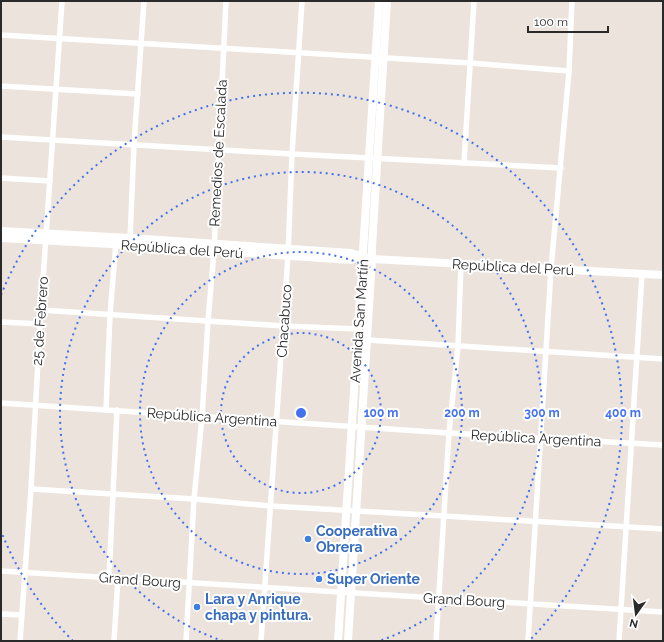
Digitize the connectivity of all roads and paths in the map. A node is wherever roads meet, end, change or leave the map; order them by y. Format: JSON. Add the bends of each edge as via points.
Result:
{"nodes":[{"id":1,"x":62,"y":1,"type":"edge"},
{"id":2,"x":144,"y":1,"type":"edge"},
{"id":3,"x":226,"y":1,"type":"edge"},
{"id":4,"x":302,"y":1,"type":"edge"},
{"id":5,"x":379,"y":1,"type":"edge"},
{"id":6,"x":387,"y":1,"type":"edge"},
{"id":7,"x":474,"y":1,"type":"edge"},
{"id":8,"x":572,"y":1,"type":"edge"},
{"id":9,"x":1,"y":36,"type":"edge"},
{"id":10,"x":59,"y":39,"type":"junction"},
{"id":11,"x":142,"y":44,"type":"junction"},
{"id":12,"x":223,"y":49,"type":"junction"},
{"id":13,"x":298,"y":53,"type":"junction"},
{"id":14,"x":379,"y":57,"type":"junction"},
{"id":15,"x":470,"y":63,"type":"junction"},
{"id":16,"x":569,"y":71,"type":"junction"},
{"id":17,"x":1,"y":86,"type":"edge"},
{"id":18,"x":56,"y":90,"type":"junction"},
{"id":19,"x":138,"y":94,"type":"junction"},
{"id":20,"x":1,"y":136,"type":"edge"},
{"id":21,"x":52,"y":140,"type":"junction"},
{"id":22,"x":134,"y":144,"type":"junction"},
{"id":23,"x":218,"y":150,"type":"junction"},
{"id":24,"x":292,"y":154,"type":"junction"},
{"id":25,"x":373,"y":158,"type":"junction"},
{"id":26,"x":464,"y":163,"type":"junction"},
{"id":27,"x":561,"y":168,"type":"junction"},
{"id":28,"x":1,"y":178,"type":"edge"},
{"id":29,"x":50,"y":181,"type":"junction"},
{"id":30,"x":1,"y":231,"type":"edge"},
{"id":31,"x":46,"y":237,"type":"junction"},
{"id":32,"x":1,"y":238,"type":"edge"},
{"id":33,"x":116,"y":241,"type":"junction"},
{"id":34,"x":130,"y":241,"type":"junction"},
{"id":35,"x":214,"y":247,"type":"junction"},
{"id":36,"x":288,"y":252,"type":"junction"},
{"id":37,"x":362,"y":256,"type":"junction"},
{"id":38,"x":372,"y":259,"type":"junction"},
{"id":39,"x":461,"y":264,"type":"junction"},
{"id":40,"x":551,"y":269,"type":"junction"},
{"id":41,"x":642,"y":274,"type":"junction"},
{"id":42,"x":663,"y":275,"type":"edge"},
{"id":43,"x":41,"y":310,"type":"junction"},
{"id":44,"x":110,"y":315,"type":"junction"},
{"id":45,"x":208,"y":321,"type":"junction"},
{"id":46,"x":1,"y":322,"type":"edge"},
{"id":47,"x":40,"y":324,"type":"junction"},
{"id":48,"x":284,"y":326,"type":"junction"},
{"id":49,"x":358,"y":330,"type":"junction"},
{"id":50,"x":368,"y":340,"type":"junction"},
{"id":51,"x":458,"y":346,"type":"junction"},
{"id":52,"x":546,"y":352,"type":"junction"},
{"id":53,"x":637,"y":358,"type":"junction"},
{"id":54,"x":663,"y":359,"type":"edge"},
{"id":55,"x":1,"y":403,"type":"edge"},
{"id":56,"x":35,"y":406,"type":"junction"},
{"id":57,"x":106,"y":410,"type":"junction"},
{"id":58,"x":117,"y":410,"type":"junction"},
{"id":59,"x":202,"y":417,"type":"junction"},
{"id":60,"x":277,"y":422,"type":"junction"},
{"id":61,"x":352,"y":426,"type":"junction"},
{"id":62,"x":362,"y":428,"type":"junction"},
{"id":63,"x":449,"y":433,"type":"junction"},
{"id":64,"x":541,"y":438,"type":"junction"},
{"id":65,"x":632,"y":444,"type":"junction"},
{"id":66,"x":663,"y":446,"type":"edge"},
{"id":67,"x":31,"y":489,"type":"junction"},
{"id":68,"x":114,"y":494,"type":"junction"},
{"id":69,"x":194,"y":499,"type":"junction"},
{"id":70,"x":270,"y":506,"type":"junction"},
{"id":71,"x":347,"y":510,"type":"junction"},
{"id":72,"x":357,"y":510,"type":"junction"},
{"id":73,"x":444,"y":516,"type":"junction"},
{"id":74,"x":535,"y":522,"type":"junction"},
{"id":75,"x":626,"y":527,"type":"junction"},
{"id":76,"x":663,"y":529,"type":"edge"},
{"id":77,"x":1,"y":571,"type":"edge"},
{"id":78,"x":24,"y":573,"type":"junction"},
{"id":79,"x":109,"y":578,"type":"junction"},
{"id":80,"x":118,"y":578,"type":"junction"},
{"id":81,"x":189,"y":583,"type":"junction"},
{"id":82,"x":265,"y":587,"type":"junction"},
{"id":83,"x":341,"y":592,"type":"junction"},
{"id":84,"x":352,"y":593,"type":"junction"},
{"id":85,"x":439,"y":598,"type":"junction"},
{"id":86,"x":530,"y":604,"type":"junction"},
{"id":87,"x":621,"y":609,"type":"junction"},
{"id":88,"x":663,"y":612,"type":"edge"},
{"id":89,"x":1,"y":614,"type":"edge"},
{"id":90,"x":22,"y":615,"type":"junction"},
{"id":91,"x":20,"y":641,"type":"edge"},
{"id":92,"x":114,"y":641,"type":"edge"},
{"id":93,"x":186,"y":641,"type":"edge"},
{"id":94,"x":261,"y":641,"type":"edge"},
{"id":95,"x":338,"y":641,"type":"edge"},
{"id":96,"x":348,"y":641,"type":"edge"},
{"id":97,"x":436,"y":641,"type":"edge"},
{"id":98,"x":528,"y":641,"type":"edge"},
{"id":99,"x":619,"y":641,"type":"edge"}],
"edges":[{"from":1,"to":10,"type":"street","name":"25 de Febrero"},
{"from":2,"to":11,"type":"street"},
{"from":3,"to":12,"type":"street","name":"Remedios de Escalada"},
{"from":4,"to":13,"type":"street","name":"Chacabuco"},
{"from":5,"to":14,"type":"main road","name":"Avenida San Martín"},
{"from":6,"to":14,"type":"main road","name":"Avenida San Martín"},
{"from":7,"to":15,"type":"street"},
{"from":8,"to":16,"type":"street"},
{"from":9,"to":10,"type":"street"},
{"from":10,"to":11,"type":"street"},
{"from":10,"to":18,"type":"street","name":"25 de Febrero"},
{"from":11,"to":12,"type":"street"},
{"from":11,"to":19,"type":"street"},
{"from":12,"to":13,"type":"street"},
{"from":12,"to":23,"type":"street","name":"Remedios de Escalada"},
{"from":13,"to":14,"type":"street"},
{"from":13,"to":24,"type":"street","name":"Chacabuco"},
{"from":14,"to":15,"type":"street"},
{"from":14,"to":25,"type":"main road","name":"Avenida San Martín"},
{"from":15,"to":16,"type":"street"},
{"from":15,"to":26,"type":"street"},
{"from":16,"to":27,"type":"street"},
{"from":17,"to":18,"type":"street"},
{"from":18,"to":19,"type":"street"},
{"from":18,"to":21,"type":"street","name":"25 de Febrero"},
{"from":19,"to":22,"type":"street"},
{"from":20,"to":21,"type":"street"},
{"from":21,"to":22,"type":"street"},
{"from":21,"to":29,"type":"street","name":"25 de Febrero"},
{"from":22,"to":23,"type":"street"},
{"from":22,"to":34,"type":"street"},
{"from":23,"to":24,"type":"street"},
{"from":23,"to":35,"type":"street","name":"Remedios de Escalada"},
{"from":24,"to":25,"type":"street"},
{"from":24,"to":36,"type":"street","name":"Chacabuco"},
{"from":25,"to":26,"type":"street"},
{"from":25,"to":37,"type":"main road","name":"Avenida San Martín"},
{"from":25,"to":38,"type":"main road","name":"Avenida San Martín"},
{"from":26,"to":27,"type":"street"},
{"from":27,"to":40,"type":"street"},
{"from":28,"to":29,"type":"street"},
{"from":29,"to":31,"type":"street","name":"25 de Febrero"},
{"from":30,"to":31,"type":"main road","name":"República del Perú"},
{"from":31,"to":32,"type":"main road","name":"República del Perú"},
{"from":31,"to":33,"type":"main road","name":"República del Perú"},
{"from":31,"to":43,"type":"street","name":"25 de Febrero"},
{"from":33,"to":34,"type":"main road","name":"República del Perú"},
{"from":33,"to":44,"type":"street"},
{"from":34,"to":35,"type":"main road","name":"República del Perú"},
{"from":35,"to":36,"type":"main road","name":"República del Perú"},
{"from":35,"to":45,"type":"street","name":"Remedios de Escalada"},
{"from":36,"to":37,"type":"main road","name":"República del Perú","via":[[351,253]]},
{"from":36,"to":48,"type":"street","name":"Chacabuco"},
{"from":37,"to":38,"type":"main road","name":"República del Perú"},
{"from":37,"to":49,"type":"main road","name":"Avenida San Martín"},
{"from":38,"to":39,"type":"main road","name":"República del Perú"},
{"from":38,"to":50,"type":"main road","name":"Avenida San Martín"},
{"from":39,"to":40,"type":"main road","name":"República del Perú"},
{"from":39,"to":51,"type":"street"},
{"from":40,"to":41,"type":"main road","name":"República del Perú"},
{"from":40,"to":52,"type":"street"},
{"from":41,"to":42,"type":"main road","name":"República del Perú"},
{"from":41,"to":53,"type":"street"},
{"from":43,"to":44,"type":"street"},
{"from":43,"to":47,"type":"street","name":"25 de Febrero"},
{"from":44,"to":45,"type":"street"},
{"from":44,"to":57,"type":"street"},
{"from":45,"to":48,"type":"street"},
{"from":45,"to":59,"type":"street","name":"Remedios de Escalada"},
{"from":46,"to":47,"type":"street"},
{"from":47,"to":56,"type":"street","name":"25 de Febrero"},
{"from":48,"to":49,"type":"street"},
{"from":48,"to":60,"type":"street","name":"Chacabuco"},
{"from":49,"to":50,"type":"street"},
{"from":49,"to":61,"type":"main road","name":"Avenida San Martín"},
{"from":50,"to":51,"type":"street"},
{"from":50,"to":62,"type":"main road","name":"Avenida San Martín"},
{"from":51,"to":52,"type":"street"},
{"from":51,"to":63,"type":"street"},
{"from":52,"to":53,"type":"street"},
{"from":52,"to":64,"type":"street"},
{"from":53,"to":54,"type":"street"},
{"from":53,"to":65,"type":"street"},
{"from":55,"to":56,"type":"street","name":"República Argentina"},
{"from":56,"to":57,"type":"street","name":"República Argentina"},
{"from":56,"to":67,"type":"street","name":"25 de Febrero"},
{"from":57,"to":58,"type":"street","name":"República Argentina"},
{"from":58,"to":59,"type":"street","name":"República Argentina"},
{"from":58,"to":68,"type":"street"},
{"from":59,"to":60,"type":"street","name":"República Argentina"},
{"from":59,"to":69,"type":"street","name":"Remedios de Escalada"},
{"from":60,"to":61,"type":"street","name":"República Argentina"},
{"from":60,"to":70,"type":"street","name":"Chacabuco"},
{"from":61,"to":62,"type":"street","name":"República Argentina"},
{"from":61,"to":71,"type":"main road","name":"Avenida San Martín"},
{"from":62,"to":63,"type":"street","name":"República Argentina"},
{"from":62,"to":72,"type":"main road","name":"Avenida San Martín"},
{"from":63,"to":64,"type":"street","name":"República Argentina"},
{"from":63,"to":73,"type":"street"},
{"from":64,"to":65,"type":"street","name":"República Argentina"},
{"from":64,"to":74,"type":"street"},
{"from":65,"to":66,"type":"street","name":"República Argentina"},
{"from":65,"to":75,"type":"street"},
{"from":67,"to":68,"type":"street"},
{"from":67,"to":78,"type":"street","name":"25 de Febrero"},
{"from":68,"to":69,"type":"street"},
{"from":68,"to":79,"type":"street"},
{"from":69,"to":70,"type":"street"},
{"from":69,"to":81,"type":"street","name":"Remedios de Escalada"},
{"from":70,"to":71,"type":"street"},
{"from":70,"to":82,"type":"street","name":"Chacabuco"},
{"from":71,"to":72,"type":"street"},
{"from":71,"to":83,"type":"main road","name":"Avenida San Martín"},
{"from":72,"to":73,"type":"street"},
{"from":72,"to":84,"type":"main road","name":"Avenida San Martín"},
{"from":73,"to":74,"type":"street"},
{"from":73,"to":85,"type":"street"},
{"from":74,"to":75,"type":"street"},
{"from":74,"to":86,"type":"street"},
{"from":75,"to":76,"type":"street"},
{"from":75,"to":87,"type":"street"},
{"from":77,"to":78,"type":"street","name":"Grand Bourg"},
{"from":78,"to":79,"type":"street","name":"Grand Bourg"},
{"from":78,"to":90,"type":"street","name":"25 de Febrero"},
{"from":79,"to":80,"type":"street","name":"Grand Bourg"},
{"from":80,"to":81,"type":"street","name":"Grand Bourg"},
{"from":80,"to":92,"type":"street"},
{"from":81,"to":82,"type":"street","name":"Grand Bourg"},
{"from":81,"to":93,"type":"street","name":"Remedios de Escalada"},
{"from":82,"to":83,"type":"street","name":"Grand Bourg"},
{"from":82,"to":94,"type":"street","name":"Chacabuco"},
{"from":83,"to":84,"type":"street","name":"Grand Bourg"},
{"from":83,"to":95,"type":"main road","name":"Avenida San Martín"},
{"from":84,"to":85,"type":"street","name":"Grand Bourg"},
{"from":84,"to":96,"type":"main road","name":"Avenida San Martín"},
{"from":85,"to":86,"type":"street","name":"Grand Bourg"},
{"from":85,"to":97,"type":"street"},
{"from":86,"to":87,"type":"street","name":"Grand Bourg"},
{"from":86,"to":98,"type":"street"},
{"from":87,"to":88,"type":"street","name":"Grand Bourg"},
{"from":87,"to":99,"type":"street"},
{"from":89,"to":90,"type":"street"},
{"from":90,"to":91,"type":"street","name":"25 de Febrero"}]}
